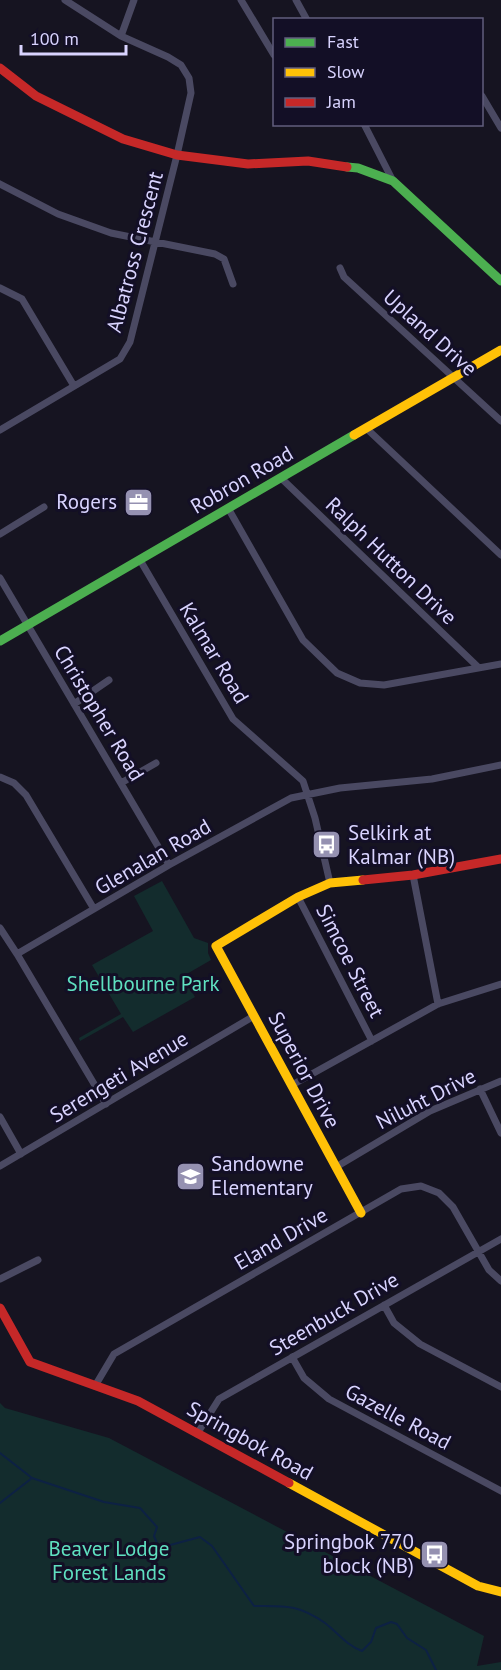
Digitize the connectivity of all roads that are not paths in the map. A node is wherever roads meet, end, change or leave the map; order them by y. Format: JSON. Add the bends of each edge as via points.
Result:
{"nodes":[{"id":1,"x":65,"y":0,"type":"edge"},
{"id":2,"x":134,"y":0,"type":"edge"},
{"id":3,"x":241,"y":0,"type":"edge"},
{"id":4,"x":296,"y":0,"type":"edge"},
{"id":5,"x":306,"y":18,"type":"edge"},
{"id":6,"x":121,"y":36,"type":"junction"},
{"id":7,"x":273,"y":53,"type":"edge"},
{"id":8,"x":0,"y":68,"type":"edge"},
{"id":9,"x":483,"y":98,"type":"edge"},
{"id":10,"x":365,"y":126,"type":"edge"},
{"id":11,"x":501,"y":128,"type":"edge"},
{"id":12,"x":177,"y":156,"type":"junction"},
{"id":13,"x":393,"y":181,"type":"junction"},
{"id":14,"x":0,"y":184,"type":"edge"},
{"id":15,"x":155,"y":243,"type":"junction"},
{"id":16,"x":340,"y":267,"type":"dead end"},
{"id":17,"x":501,"y":281,"type":"edge"},
{"id":18,"x":233,"y":284,"type":"dead end"},
{"id":19,"x":0,"y":288,"type":"edge"},
{"id":20,"x":501,"y":350,"type":"edge"},
{"id":21,"x":454,"y":377,"type":"junction"},
{"id":22,"x":74,"y":386,"type":"junction"},
{"id":23,"x":501,"y":421,"type":"edge"},
{"id":24,"x":366,"y":428,"type":"junction"},
{"id":25,"x":0,"y":430,"type":"edge"},
{"id":26,"x":281,"y":478,"type":"junction"},
{"id":27,"x":44,"y":507,"type":"dead end"},
{"id":28,"x":228,"y":508,"type":"junction"},
{"id":29,"x":0,"y":534,"type":"edge"},
{"id":30,"x":501,"y":555,"type":"edge"},
{"id":31,"x":140,"y":560,"type":"junction"},
{"id":32,"x":0,"y":578,"type":"edge"},
{"id":33,"x":28,"y":625,"type":"junction"},
{"id":34,"x":0,"y":641,"type":"edge"},
{"id":35,"x":501,"y":664,"type":"edge"},
{"id":36,"x":478,"y":667,"type":"junction"},
{"id":37,"x":109,"y":680,"type":"dead end"},
{"id":38,"x":74,"y":704,"type":"junction"},
{"id":39,"x":156,"y":763,"type":"dead end"},
{"id":40,"x":501,"y":765,"type":"edge"},
{"id":41,"x":0,"y":777,"type":"edge"},
{"id":42,"x":121,"y":783,"type":"junction"},
{"id":43,"x":307,"y":795,"type":"junction"},
{"id":44,"x":501,"y":859,"type":"edge"},
{"id":45,"x":169,"y":865,"type":"junction"},
{"id":46,"x":413,"y":875,"type":"junction"},
{"id":47,"x":330,"y":883,"type":"junction"},
{"id":48,"x":298,"y":897,"type":"junction"},
{"id":49,"x":94,"y":909,"type":"junction"},
{"id":50,"x":0,"y":928,"type":"edge"},
{"id":51,"x":17,"y":954,"type":"junction"},
{"id":52,"x":501,"y":984,"type":"edge"},
{"id":53,"x":438,"y":1004,"type":"junction"},
{"id":54,"x":254,"y":1016,"type":"junction"},
{"id":55,"x":372,"y":1041,"type":"junction"},
{"id":56,"x":501,"y":1081,"type":"edge"},
{"id":57,"x":292,"y":1085,"type":"junction"},
{"id":58,"x":480,"y":1089,"type":"junction"},
{"id":59,"x":106,"y":1104,"type":"junction"},
{"id":60,"x":0,"y":1117,"type":"edge"},
{"id":61,"x":501,"y":1133,"type":"edge"},
{"id":62,"x":21,"y":1154,"type":"junction"},
{"id":63,"x":0,"y":1166,"type":"edge"},
{"id":64,"x":336,"y":1167,"type":"junction"},
{"id":65,"x":361,"y":1213,"type":"junction"},
{"id":66,"x":501,"y":1239,"type":"edge"},
{"id":67,"x":478,"y":1252,"type":"junction"},
{"id":68,"x":38,"y":1260,"type":"dead end"},
{"id":69,"x":0,"y":1279,"type":"edge"},
{"id":70,"x":501,"y":1281,"type":"edge"},
{"id":71,"x":384,"y":1305,"type":"junction"},
{"id":72,"x":0,"y":1308,"type":"edge"},
{"id":73,"x":292,"y":1357,"type":"junction"},
{"id":74,"x":95,"y":1386,"type":"junction"},
{"id":75,"x":501,"y":1387,"type":"edge"},
{"id":76,"x":197,"y":1434,"type":"junction"},
{"id":77,"x":501,"y":1491,"type":"edge"},
{"id":78,"x":501,"y":1592,"type":"edge"}],
"edges":[{"from":1,"to":6,"type":"street"},
{"from":2,"to":6,"type":"street"},
{"from":3,"to":7,"type":"street"},
{"from":4,"to":5,"type":"street"},
{"from":6,"to":12,"type":"street","name":"Albatross Crescent","via":[[168,57],[189,78],[191,93]]},
{"from":8,"to":12,"type":"street","via":[[36,96],[123,139]]},
{"from":9,"to":11,"type":"street"},
{"from":10,"to":13,"type":"street"},
{"from":12,"to":13,"type":"street","via":[[248,164],[308,161],[358,168]]},
{"from":12,"to":15,"type":"street","name":"Albatross Crescent"},
{"from":13,"to":17,"type":"street"},
{"from":14,"to":15,"type":"street","via":[[58,214],[111,234]]},
{"from":15,"to":18,"type":"street","via":[[215,254],[224,259]]},
{"from":15,"to":22,"type":"street","name":"Albatross Crescent","via":[[130,342],[120,359]]},
{"from":16,"to":21,"type":"street","name":"Upland Drive","via":[[344,277]]},
{"from":19,"to":22,"type":"street","via":[[22,299]]},
{"from":20,"to":21,"type":"street","name":"Robron Road"},
{"from":21,"to":23,"type":"street","name":"Upland Drive"},
{"from":21,"to":24,"type":"street","name":"Robron Road"},
{"from":22,"to":25,"type":"street","name":"Albatross Crescent"},
{"from":24,"to":26,"type":"street","name":"Robron Road"},
{"from":24,"to":30,"type":"street"},
{"from":26,"to":28,"type":"street","name":"Robron Road"},
{"from":26,"to":36,"type":"street","name":"Ralph Hutton Drive"},
{"from":27,"to":29,"type":"street"},
{"from":28,"to":31,"type":"street","name":"Robron Road"},
{"from":28,"to":36,"type":"street","via":[[303,640],[337,673],[360,683],[384,685]]},
{"from":31,"to":33,"type":"street","name":"Robron Road"},
{"from":31,"to":43,"type":"street","name":"Kalmar Road","via":[[233,719],[303,781]]},
{"from":32,"to":33,"type":"street","name":"Christopher Road"},
{"from":33,"to":34,"type":"street","name":"Robron Road"},
{"from":33,"to":38,"type":"street","name":"Christopher Road"},
{"from":35,"to":36,"type":"street"},
{"from":37,"to":38,"type":"street"},
{"from":38,"to":42,"type":"street","name":"Christopher Road"},
{"from":39,"to":42,"type":"street"},
{"from":40,"to":43,"type":"street","via":[[432,779]]},
{"from":41,"to":49,"type":"street","via":[[14,783],[26,795]]},
{"from":42,"to":45,"type":"street","name":"Christopher Road"},
{"from":43,"to":45,"type":"street","name":"Glenalan Road","via":[[291,798]]},
{"from":43,"to":47,"type":"street","name":"Kalmar Road"},
{"from":44,"to":46,"type":"street"},
{"from":45,"to":49,"type":"street","name":"Glenalan Road"},
{"from":46,"to":47,"type":"street"},
{"from":46,"to":53,"type":"street"},
{"from":47,"to":48,"type":"street"},
{"from":48,"to":54,"type":"street","name":"Superior Drive","via":[[216,946]]},
{"from":48,"to":55,"type":"street","name":"Simcoe Street"},
{"from":49,"to":51,"type":"street","name":"Glenalan Road"},
{"from":50,"to":51,"type":"street"},
{"from":51,"to":59,"type":"street"},
{"from":52,"to":53,"type":"street"},
{"from":53,"to":55,"type":"street"},
{"from":54,"to":57,"type":"street","name":"Superior Drive"},
{"from":54,"to":59,"type":"street","name":"Serengeti Avenue"},
{"from":55,"to":57,"type":"street"},
{"from":56,"to":58,"type":"street","name":"Niluht Drive"},
{"from":57,"to":64,"type":"street","name":"Superior Drive"},
{"from":58,"to":61,"type":"street"},
{"from":58,"to":64,"type":"street","name":"Niluht Drive","via":[[430,1112]]},
{"from":59,"to":62,"type":"street","name":"Serengeti Avenue"},
{"from":60,"to":62,"type":"street"},
{"from":62,"to":63,"type":"street","name":"Serengeti Avenue"},
{"from":64,"to":65,"type":"street","name":"Superior Drive"},
{"from":65,"to":67,"type":"street","name":"Eland Drive","via":[[401,1189],[421,1186],[439,1193],[453,1207]]},
{"from":65,"to":74,"type":"street","name":"Eland Drive","via":[[114,1354]]},
{"from":66,"to":67,"type":"street","name":"Steenbuck Drive"},
{"from":67,"to":70,"type":"street","name":"Eland Drive"},
{"from":67,"to":71,"type":"street","name":"Steenbuck Drive"},
{"from":68,"to":69,"type":"street"},
{"from":71,"to":73,"type":"street","name":"Steenbuck Drive"},
{"from":71,"to":75,"type":"street","via":[[394,1323],[420,1344]]},
{"from":72,"to":74,"type":"street","name":"Springbok Road","via":[[30,1362]]},
{"from":73,"to":76,"type":"street","name":"Steenbuck Drive","via":[[219,1399]]},
{"from":73,"to":77,"type":"street","name":"Gazelle Road","via":[[304,1378],[329,1399]]},
{"from":74,"to":76,"type":"street","name":"Springbok Road","via":[[138,1401]]},
{"from":76,"to":78,"type":"street","name":"Springbok Road","via":[[478,1586]]}]}
